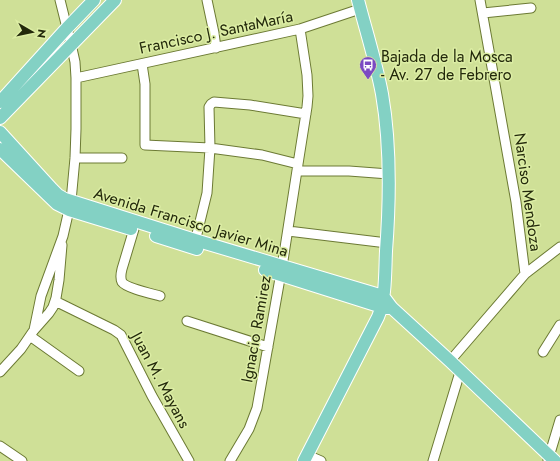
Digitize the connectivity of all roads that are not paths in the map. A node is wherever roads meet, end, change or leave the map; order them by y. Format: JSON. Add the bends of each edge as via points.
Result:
{"nodes":[{"id":1,"x":60,"y":0,"type":"edge"},
{"id":2,"x":94,"y":0,"type":"edge"},
{"id":3,"x":114,"y":0,"type":"edge"},
{"id":4,"x":207,"y":0,"type":"edge"},
{"id":5,"x":480,"y":0,"type":"edge"},
{"id":6,"x":359,"y":5,"type":"edge"},
{"id":7,"x":530,"y":8,"type":"dead end"},
{"id":8,"x":483,"y":13,"type":"junction"},
{"id":9,"x":67,"y":28,"type":"junction"},
{"id":10,"x":300,"y":29,"type":"junction"},
{"id":11,"x":71,"y":44,"type":"junction"},
{"id":12,"x":216,"y":48,"type":"junction"},
{"id":13,"x":142,"y":64,"type":"junction"},
{"id":14,"x":76,"y":78,"type":"junction"},
{"id":15,"x":0,"y":102,"type":"edge"},
{"id":16,"x":306,"y":114,"type":"junction"},
{"id":17,"x":0,"y":118,"type":"edge"},
{"id":18,"x":0,"y":132,"type":"edge"},
{"id":19,"x":210,"y":148,"type":"junction"},
{"id":20,"x":0,"y":149,"type":"edge"},
{"id":21,"x":75,"y":158,"type":"junction"},
{"id":22,"x":122,"y":158,"type":"dead end"},
{"id":23,"x":297,"y":168,"type":"junction"},
{"id":24,"x":389,"y":174,"type":"junction"},
{"id":25,"x":70,"y":206,"type":"junction"},
{"id":26,"x":134,"y":230,"type":"junction"},
{"id":27,"x":288,"y":231,"type":"junction"},
{"id":28,"x":63,"y":236,"type":"junction"},
{"id":29,"x":387,"y":243,"type":"junction"},
{"id":30,"x":194,"y":244,"type":"junction"},
{"id":31,"x":560,"y":246,"type":"edge"},
{"id":32,"x":282,"y":271,"type":"junction"},
{"id":33,"x":525,"y":274,"type":"junction"},
{"id":34,"x":160,"y":296,"type":"dead end"},
{"id":35,"x":55,"y":301,"type":"junction"},
{"id":36,"x":386,"y":304,"type":"junction"},
{"id":37,"x":188,"y":321,"type":"dead end"},
{"id":38,"x":560,"y":325,"type":"edge"},
{"id":39,"x":32,"y":333,"type":"junction"},
{"id":40,"x":268,"y":346,"type":"junction"},
{"id":41,"x":543,"y":352,"type":"dead end"},
{"id":42,"x":450,"y":361,"type":"junction"},
{"id":43,"x":78,"y":370,"type":"dead end"},
{"id":44,"x":0,"y":372,"type":"edge"},
{"id":45,"x":460,"y":372,"type":"junction"},
{"id":46,"x":560,"y":420,"type":"edge"},
{"id":47,"x":0,"y":446,"type":"edge"},
{"id":48,"x":306,"y":458,"type":"edge"},
{"id":49,"x":551,"y":459,"type":"edge"},
{"id":50,"x":22,"y":461,"type":"edge"},
{"id":51,"x":189,"y":461,"type":"edge"},
{"id":52,"x":230,"y":461,"type":"edge"},
{"id":53,"x":322,"y":461,"type":"edge"},
{"id":54,"x":433,"y":461,"type":"edge"}],
"edges":[{"from":1,"to":9,"type":"street"},
{"from":2,"to":9,"type":"main road"},
{"from":3,"to":11,"type":"main road"},
{"from":4,"to":12,"type":"street"},
{"from":5,"to":8,"type":"street","name":"Narciso Mendoza"},
{"from":6,"to":10,"type":"street","name":"Francisco J. SantaMaría"},
{"from":6,"to":24,"type":"main road","via":[[379,79]]},
{"from":7,"to":8,"type":"street"},
{"from":8,"to":33,"type":"street","name":"Narciso Mendoza","via":[[516,202]]},
{"from":9,"to":11,"type":"street"},
{"from":9,"to":15,"type":"main road"},
{"from":10,"to":12,"type":"street","name":"Francisco J. SantaMaría"},
{"from":10,"to":16,"type":"street","name":"Ignacio Ramirez","via":[[308,80]]},
{"from":11,"to":14,"type":"street"},
{"from":11,"to":17,"type":"main road"},
{"from":12,"to":13,"type":"street","name":"Francisco J. SantaMaría"},
{"from":13,"to":14,"type":"street","name":"Francisco J. SantaMaría"},
{"from":13,"to":19,"type":"street","via":[[145,84],[145,145]]},
{"from":14,"to":21,"type":"street"},
{"from":16,"to":19,"type":"street","via":[[214,102],[209,107]]},
{"from":16,"to":23,"type":"street","name":"Ignacio Ramirez"},
{"from":18,"to":25,"type":"main road","name":"Avenida Francisco Javier Mina"},
{"from":19,"to":23,"type":"street","via":[[262,155]]},
{"from":19,"to":30,"type":"street","via":[[207,193]]},
{"from":20,"to":25,"type":"main road","name":"Avenida Francisco Javier Mina","via":[[53,201],[61,206]]},
{"from":21,"to":22,"type":"street"},
{"from":21,"to":25,"type":"street"},
{"from":23,"to":24,"type":"street"},
{"from":23,"to":27,"type":"street","name":"Ignacio Ramirez"},
{"from":24,"to":29,"type":"main road"},
{"from":25,"to":26,"type":"main road","name":"Avenida Francisco Javier Mina"},
{"from":25,"to":28,"type":"street"},
{"from":25,"to":30,"type":"main road","name":"Avenida Francisco Javier Mina"},
{"from":26,"to":30,"type":"main road","name":"Avenida Francisco Javier Mina"},
{"from":26,"to":34,"type":"street","via":[[120,275],[121,281],[125,285]]},
{"from":27,"to":29,"type":"street"},
{"from":27,"to":32,"type":"street","name":"Ignacio Ramirez"},
{"from":28,"to":35,"type":"street","via":[[60,280]]},
{"from":28,"to":39,"type":"street","via":[[41,296]]},
{"from":29,"to":36,"type":"main road"},
{"from":30,"to":32,"type":"main road","name":"Avenida Francisco Javier Mina"},
{"from":31,"to":33,"type":"street"},
{"from":32,"to":36,"type":"main road","name":"Avenida Francisco Javier Mina"},
{"from":32,"to":40,"type":"street","name":"Ignacio Ramirez"},
{"from":33,"to":42,"type":"street","name":"Narciso Mendoza"},
{"from":35,"to":39,"type":"street","via":[[49,314]]},
{"from":35,"to":51,"type":"street","name":"Juan M. Mayans","via":[[114,330],[121,336]]},
{"from":36,"to":42,"type":"main road","name":"Avenida Francisco Javier Mina"},
{"from":36,"to":48,"type":"main road"},
{"from":37,"to":40,"type":"street"},
{"from":38,"to":41,"type":"street"},
{"from":39,"to":43,"type":"street"},
{"from":39,"to":44,"type":"street"},
{"from":40,"to":52,"type":"street","name":"Ignacio Ramirez","via":[[257,408],[249,429]]},
{"from":42,"to":45,"type":"main road","name":"Avenida Francisco Javier Mina"},
{"from":45,"to":49,"type":"main road","name":"Avenida Francisco Javier Mina"},
{"from":45,"to":54,"type":"street"},
{"from":46,"to":49,"type":"street"},
{"from":47,"to":50,"type":"street"},
{"from":48,"to":53,"type":"street"}]}
